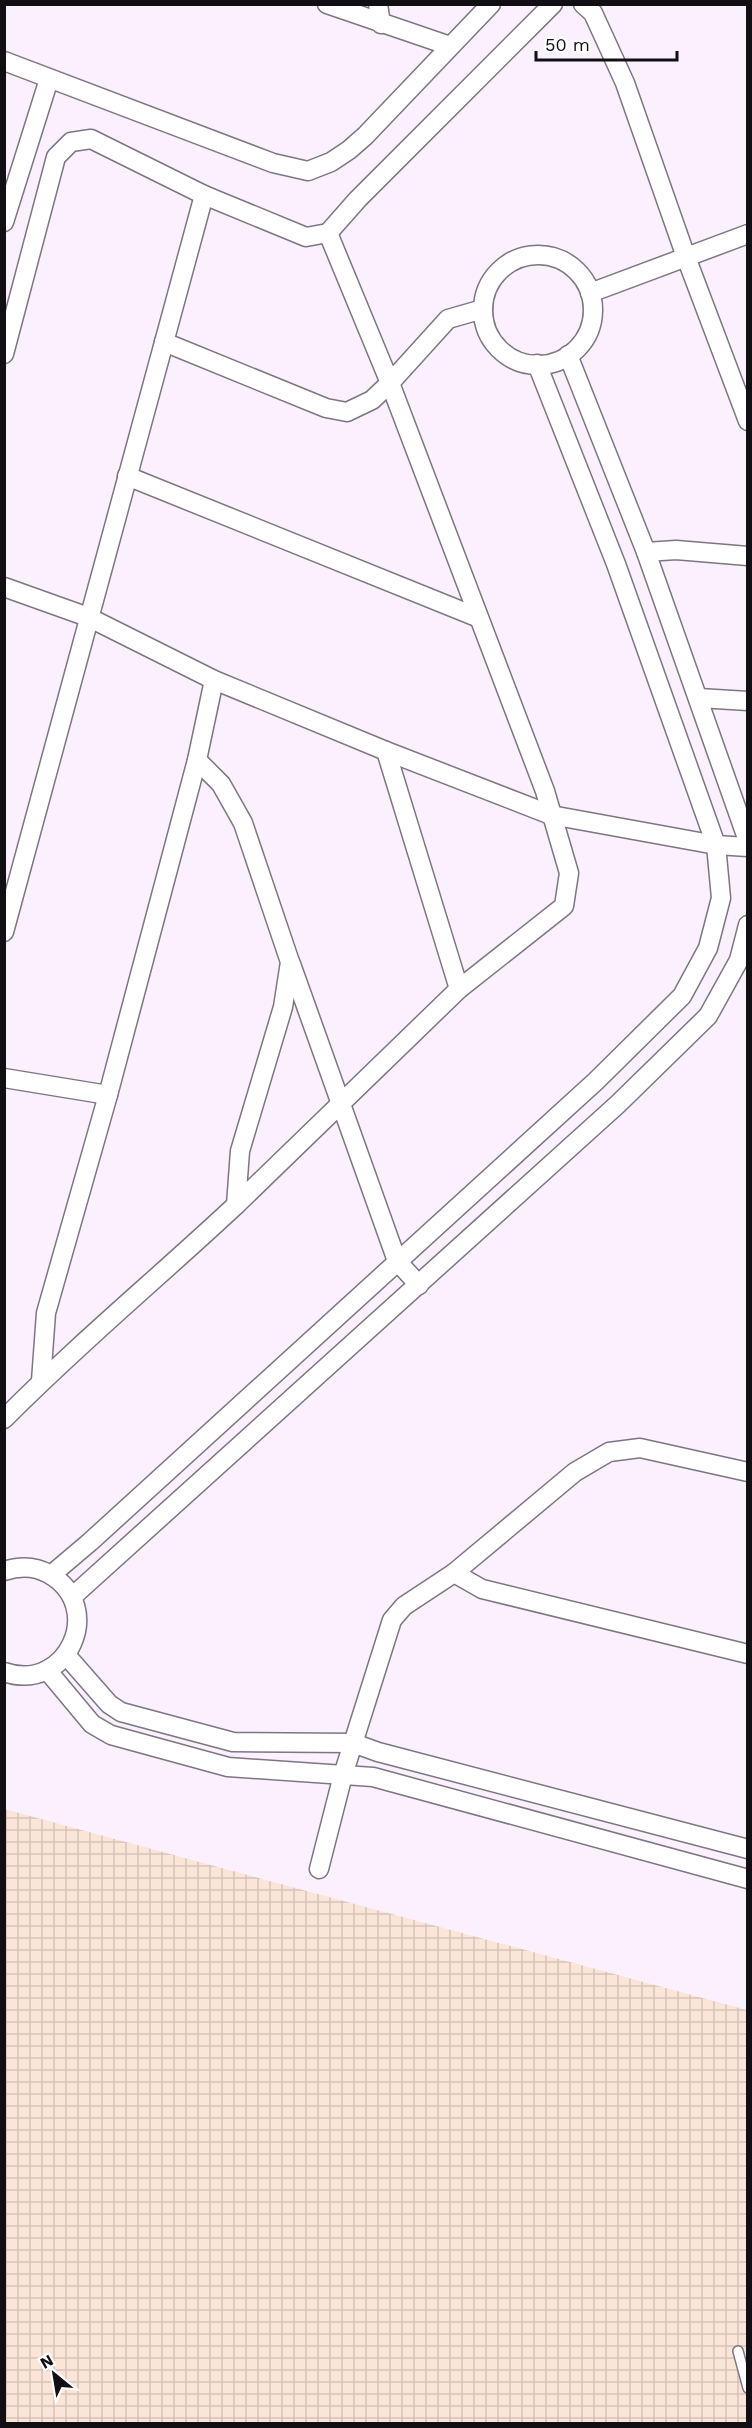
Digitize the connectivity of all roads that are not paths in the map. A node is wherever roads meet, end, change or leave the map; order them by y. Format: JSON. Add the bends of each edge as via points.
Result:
{"nodes":[{"id":1,"x":327,"y":4,"type":"edge"},
{"id":2,"x":378,"y":4,"type":"edge"},
{"id":3,"x":491,"y":4,"type":"edge"},
{"id":4,"x":553,"y":4,"type":"edge"},
{"id":5,"x":584,"y":4,"type":"edge"},
{"id":6,"x":381,"y":24,"type":"junction"},
{"id":7,"x":450,"y":46,"type":"junction"},
{"id":8,"x":4,"y":61,"type":"edge"},
{"id":9,"x":49,"y":79,"type":"junction"},
{"id":10,"x":204,"y":195,"type":"junction"},
{"id":11,"x":4,"y":222,"type":"edge"},
{"id":12,"x":328,"y":233,"type":"junction"},
{"id":13,"x":747,"y":234,"type":"edge"},
{"id":14,"x":686,"y":257,"type":"junction"},
{"id":15,"x":590,"y":293,"type":"junction"},
{"id":16,"x":483,"y":309,"type":"junction"},
{"id":17,"x":164,"y":342,"type":"junction"},
{"id":18,"x":4,"y":354,"type":"edge"},
{"id":19,"x":568,"y":355,"type":"junction"},
{"id":20,"x":537,"y":364,"type":"junction"},
{"id":21,"x":390,"y":383,"type":"junction"},
{"id":22,"x":747,"y":421,"type":"edge"},
{"id":23,"x":127,"y":476,"type":"junction"},
{"id":24,"x":646,"y":552,"type":"junction"},
{"id":25,"x":747,"y":556,"type":"edge"},
{"id":26,"x":4,"y":587,"type":"edge"},
{"id":27,"x":88,"y":617,"type":"junction"},
{"id":28,"x":479,"y":618,"type":"junction"},
{"id":29,"x":214,"y":680,"type":"junction"},
{"id":30,"x":699,"y":698,"type":"junction"},
{"id":31,"x":747,"y":701,"type":"edge"},
{"id":32,"x":386,"y":751,"type":"junction"},
{"id":33,"x":197,"y":760,"type":"junction"},
{"id":34,"x":551,"y":814,"type":"junction"},
{"id":35,"x":747,"y":841,"type":"edge"},
{"id":36,"x":716,"y":845,"type":"junction"},
{"id":37,"x":747,"y":847,"type":"edge"},
{"id":38,"x":747,"y":925,"type":"edge"},
{"id":39,"x":4,"y":932,"type":"edge"},
{"id":40,"x":290,"y":962,"type":"junction"},
{"id":41,"x":459,"y":989,"type":"junction"},
{"id":42,"x":4,"y":1078,"type":"edge"},
{"id":43,"x":596,"y":1081,"type":"junction"},
{"id":44,"x":108,"y":1095,"type":"junction"},
{"id":45,"x":340,"y":1104,"type":"junction"},
{"id":46,"x":618,"y":1104,"type":"junction"},
{"id":47,"x":236,"y":1205,"type":"junction"},
{"id":48,"x":397,"y":1261,"type":"junction"},
{"id":49,"x":419,"y":1285,"type":"junction"},
{"id":50,"x":41,"y":1381,"type":"junction"},
{"id":51,"x":4,"y":1419,"type":"edge"},
{"id":52,"x":747,"y":1472,"type":"edge"},
{"id":53,"x":4,"y":1571,"type":"edge"},
{"id":54,"x":454,"y":1573,"type":"junction"},
{"id":55,"x":51,"y":1575,"type":"junction"},
{"id":56,"x":72,"y":1597,"type":"junction"},
{"id":57,"x":66,"y":1654,"type":"junction"},
{"id":58,"x":747,"y":1654,"type":"edge"},
{"id":59,"x":47,"y":1670,"type":"junction"},
{"id":60,"x":4,"y":1672,"type":"edge"},
{"id":61,"x":353,"y":1743,"type":"junction"},
{"id":62,"x":343,"y":1775,"type":"junction"},
{"id":63,"x":747,"y":1849,"type":"edge"},
{"id":64,"x":319,"y":1869,"type":"dead end"},
{"id":65,"x":747,"y":1879,"type":"edge"},
{"id":66,"x":738,"y":2351,"type":"dead end"},
{"id":67,"x":747,"y":2388,"type":"edge"}],
"edges":[{"from":1,"to":6,"type":"street"},
{"from":2,"to":6,"type":"street"},
{"from":3,"to":7,"type":"street"},
{"from":4,"to":12,"type":"street"},
{"from":5,"to":14,"type":"street","via":[[593,13],[614,55]]},
{"from":6,"to":7,"type":"street"},
{"from":7,"to":9,"type":"street","via":[[357,143],[331,162],[308,171],[273,162]]},
{"from":8,"to":9,"type":"street"},
{"from":9,"to":11,"type":"street"},
{"from":10,"to":12,"type":"street","via":[[306,237]]},
{"from":10,"to":17,"type":"street"},
{"from":10,"to":18,"type":"street","via":[[91,139],[71,142],[56,157]]},
{"from":12,"to":21,"type":"street"},
{"from":13,"to":14,"type":"street"},
{"from":14,"to":15,"type":"street"},
{"from":14,"to":22,"type":"street"},
{"from":15,"to":16,"type":"street","via":[[582,276],[563,261],[527,256],[496,275]]},
{"from":15,"to":19,"type":"street","via":[[591,322],[580,344]]},
{"from":16,"to":20,"type":"street","via":[[488,332],[503,352]]},
{"from":16,"to":21,"type":"street","via":[[448,319]]},
{"from":17,"to":21,"type":"street","via":[[326,408],[347,412],[372,400]]},
{"from":17,"to":23,"type":"street"},
{"from":19,"to":20,"type":"street"},
{"from":19,"to":24,"type":"street"},
{"from":20,"to":36,"type":"street","via":[[616,564]]},
{"from":21,"to":28,"type":"street"},
{"from":23,"to":27,"type":"street"},
{"from":23,"to":28,"type":"street"},
{"from":24,"to":25,"type":"street","via":[[676,550]]},
{"from":24,"to":30,"type":"street"},
{"from":26,"to":27,"type":"street"},
{"from":27,"to":29,"type":"street"},
{"from":27,"to":39,"type":"street"},
{"from":28,"to":34,"type":"street"},
{"from":29,"to":32,"type":"street"},
{"from":29,"to":33,"type":"street"},
{"from":30,"to":31,"type":"street"},
{"from":30,"to":35,"type":"street"},
{"from":32,"to":34,"type":"street"},
{"from":32,"to":41,"type":"street"},
{"from":33,"to":40,"type":"street","via":[[221,784],[243,823]]},
{"from":33,"to":44,"type":"street"},
{"from":34,"to":36,"type":"street"},
{"from":34,"to":41,"type":"street","via":[[569,873],[564,906]]},
{"from":36,"to":37,"type":"street"},
{"from":36,"to":43,"type":"street","via":[[721,898],[708,948],[681,996]]},
{"from":38,"to":46,"type":"street","via":[[739,960],[708,1016]]},
{"from":40,"to":45,"type":"street"},
{"from":40,"to":47,"type":"street","via":[[283,1007],[240,1151]]},
{"from":41,"to":45,"type":"street"},
{"from":42,"to":44,"type":"street"},
{"from":43,"to":46,"type":"street"},
{"from":43,"to":48,"type":"street"},
{"from":44,"to":50,"type":"street","via":[[46,1313]]},
{"from":45,"to":47,"type":"street"},
{"from":45,"to":48,"type":"street"},
{"from":46,"to":49,"type":"street"},
{"from":47,"to":50,"type":"street"},
{"from":48,"to":49,"type":"street"},
{"from":48,"to":55,"type":"street"},
{"from":49,"to":56,"type":"street"},
{"from":50,"to":51,"type":"street"},
{"from":52,"to":54,"type":"street","via":[[640,1448],[609,1452],[575,1472]]},
{"from":53,"to":55,"type":"street","via":[[35,1568]]},
{"from":54,"to":58,"type":"street","via":[[482,1589]]},
{"from":54,"to":61,"type":"street","via":[[404,1606],[392,1620]]},
{"from":55,"to":56,"type":"street"},
{"from":56,"to":57,"type":"street","via":[[78,1620]]},
{"from":57,"to":59,"type":"street"},
{"from":57,"to":61,"type":"street","via":[[109,1704],[121,1712],[233,1742]]},
{"from":59,"to":60,"type":"street","via":[[24,1676]]},
{"from":59,"to":62,"type":"street","via":[[92,1724],[111,1735],[228,1767]]},
{"from":61,"to":62,"type":"street"},
{"from":61,"to":63,"type":"street"},
{"from":62,"to":64,"type":"street"},
{"from":62,"to":65,"type":"street","via":[[373,1777]]},
{"from":66,"to":67,"type":"lane"}]}
